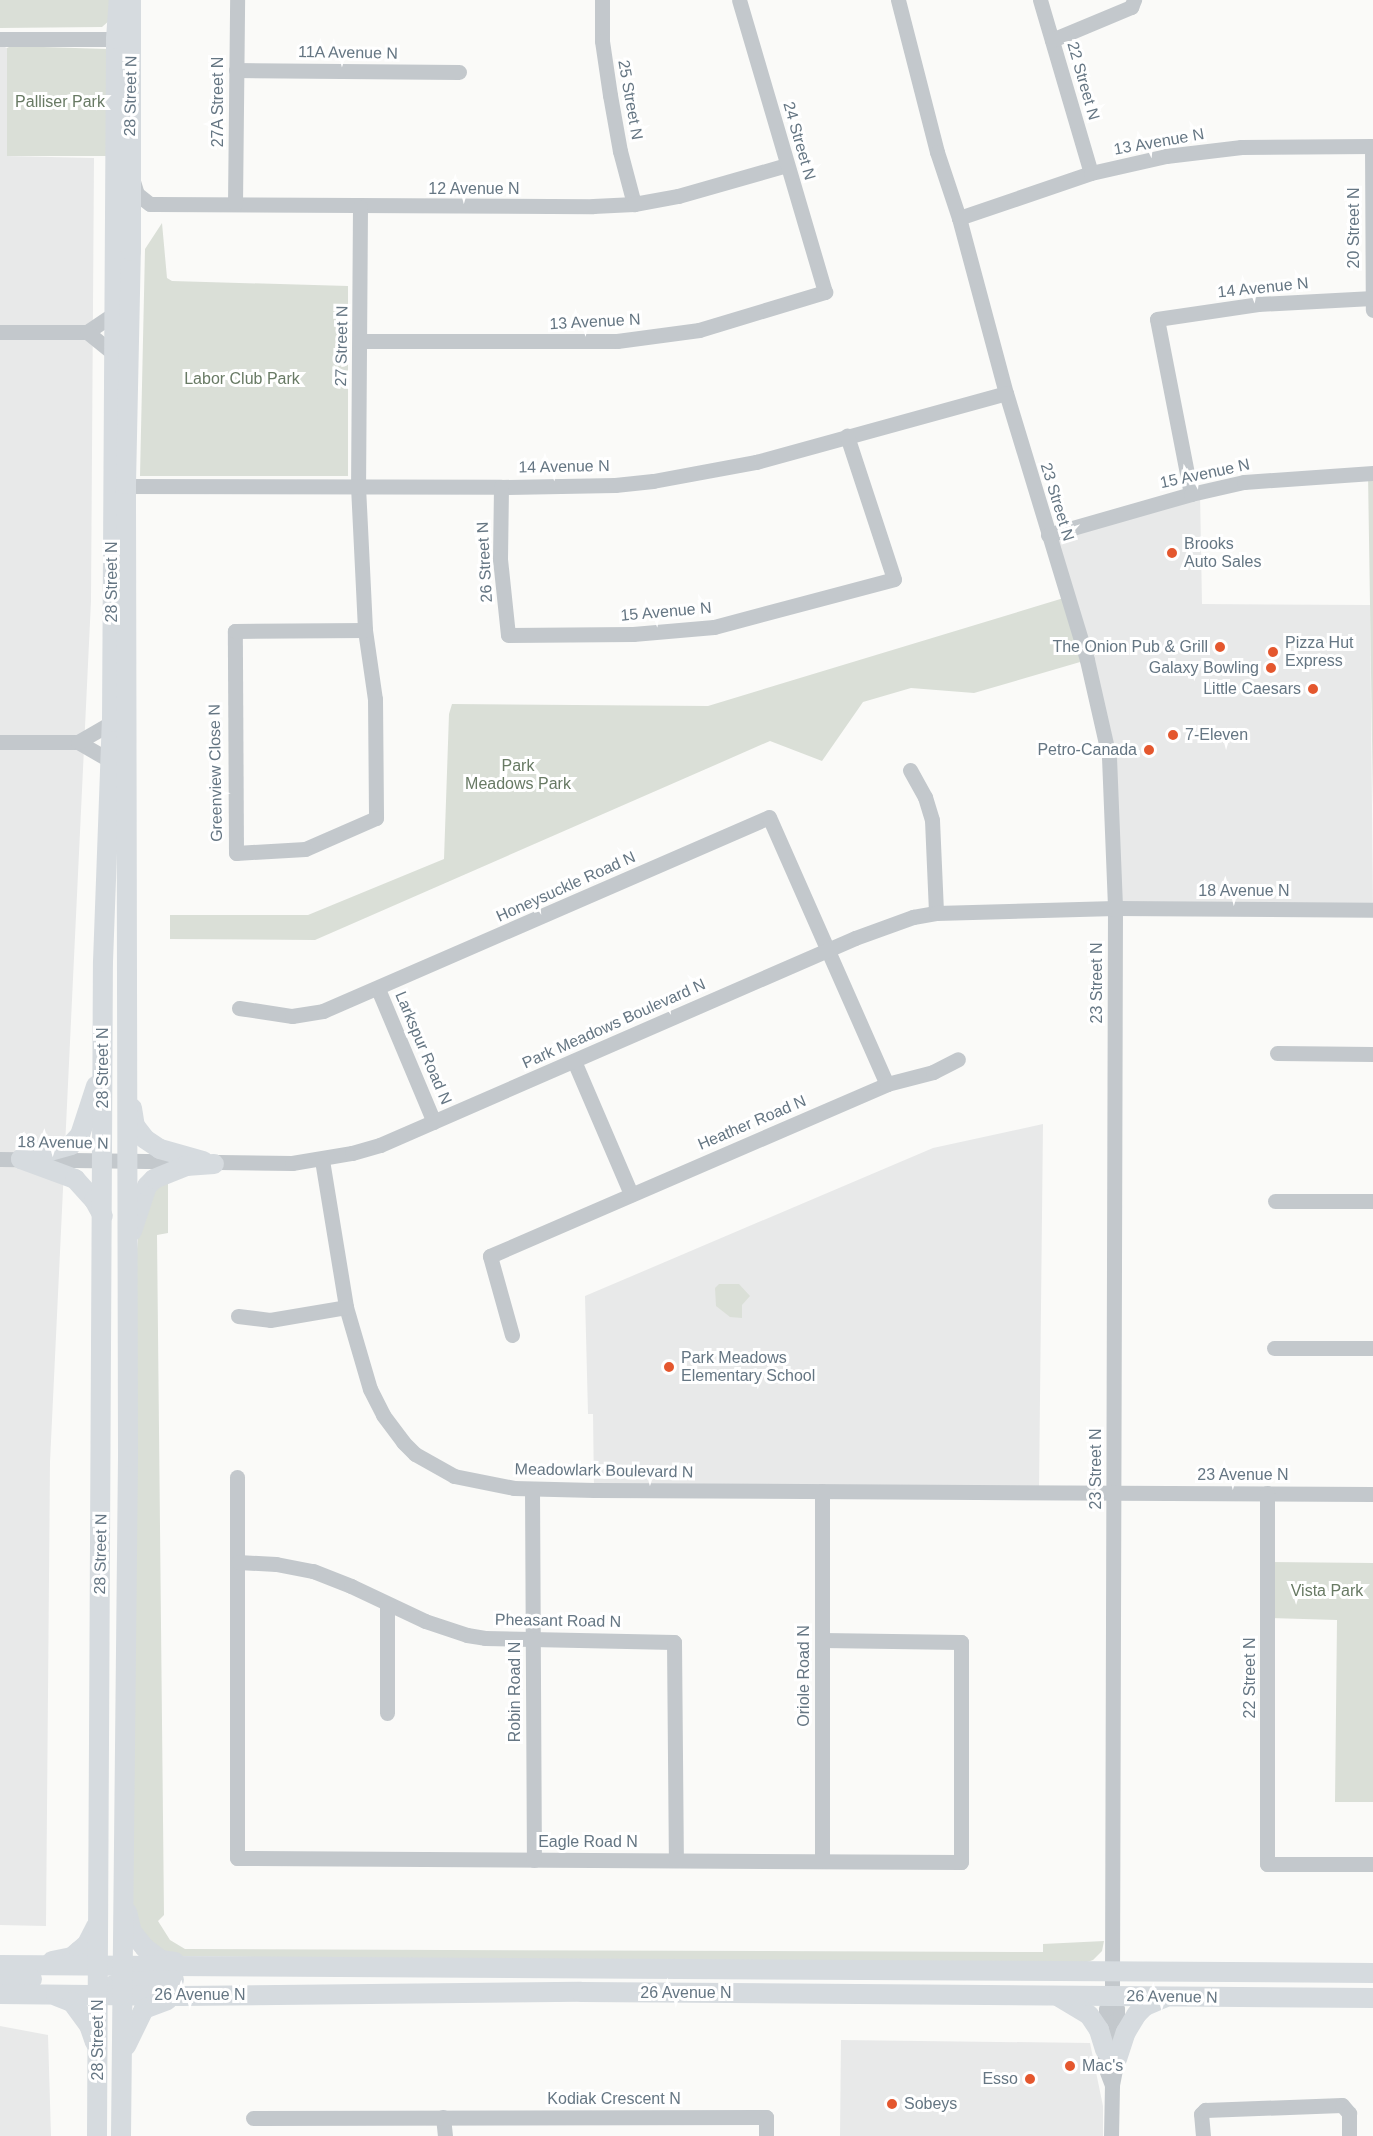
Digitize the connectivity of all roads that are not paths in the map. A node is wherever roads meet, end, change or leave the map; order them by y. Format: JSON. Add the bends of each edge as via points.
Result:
{"nodes":[{"id":1,"x":119,"y":0,"type":"edge"},
{"id":2,"x":131,"y":0,"type":"edge"},
{"id":3,"x":237,"y":0,"type":"edge"},
{"id":4,"x":602,"y":0,"type":"edge"},
{"id":5,"x":738,"y":0,"type":"edge"},
{"id":6,"x":898,"y":0,"type":"edge"},
{"id":7,"x":1040,"y":0,"type":"edge"},
{"id":8,"x":1134,"y":0,"type":"edge"},
{"id":9,"x":0,"y":39,"type":"edge"},
{"id":10,"x":124,"y":39,"type":"junction"},
{"id":11,"x":1052,"y":40,"type":"junction"},
{"id":12,"x":236,"y":70,"type":"junction"},
{"id":13,"x":459,"y":72,"type":"dead end"},
{"id":14,"x":1372,"y":146,"type":"edge"},
{"id":15,"x":787,"y":165,"type":"junction"},
{"id":16,"x":130,"y":170,"type":"junction"},
{"id":17,"x":1090,"y":173,"type":"junction"},
{"id":18,"x":155,"y":204,"type":"junction"},
{"id":19,"x":235,"y":204,"type":"junction"},
{"id":20,"x":634,"y":204,"type":"junction"},
{"id":21,"x":360,"y":207,"type":"junction"},
{"id":22,"x":959,"y":218,"type":"junction"},
{"id":23,"x":131,"y":251,"type":"junction"},
{"id":24,"x":825,"y":292,"type":"joint"},
{"id":25,"x":1372,"y":298,"type":"edge"},
{"id":26,"x":1373,"y":310,"type":"edge"},
{"id":27,"x":115,"y":313,"type":"junction"},
{"id":28,"x":0,"y":332,"type":"edge"},
{"id":29,"x":87,"y":332,"type":"junction"},
{"id":30,"x":360,"y":342,"type":"junction"},
{"id":31,"x":114,"y":354,"type":"junction"},
{"id":32,"x":1006,"y":393,"type":"junction"},
{"id":33,"x":847,"y":436,"type":"junction"},
{"id":34,"x":1373,"y":473,"type":"edge"},
{"id":35,"x":119,"y":485,"type":"junction"},
{"id":36,"x":357,"y":486,"type":"junction"},
{"id":37,"x":501,"y":487,"type":"junction"},
{"id":38,"x":1191,"y":494,"type":"junction"},
{"id":39,"x":1048,"y":535,"type":"junction"},
{"id":40,"x":364,"y":630,"type":"junction"},
{"id":41,"x":508,"y":635,"type":"joint"},
{"id":42,"x":112,"y":722,"type":"junction"},
{"id":43,"x":0,"y":742,"type":"edge"},
{"id":44,"x":78,"y":742,"type":"junction"},
{"id":45,"x":111,"y":761,"type":"junction"},
{"id":46,"x":910,"y":770,"type":"dead end"},
{"id":47,"x":1115,"y":908,"type":"junction"},
{"id":48,"x":1373,"y":910,"type":"edge"},
{"id":49,"x":936,"y":913,"type":"junction"},
{"id":50,"x":826,"y":950,"type":"junction"},
{"id":51,"x":103,"y":962,"type":"junction"},
{"id":52,"x":378,"y":989,"type":"junction"},
{"id":53,"x":238,"y":1008,"type":"dead end"},
{"id":54,"x":1277,"y":1053,"type":"dead end"},
{"id":55,"x":1373,"y":1054,"type":"edge"},
{"id":56,"x":102,"y":1057,"type":"junction"},
{"id":57,"x":958,"y":1059,"type":"dead end"},
{"id":58,"x":574,"y":1061,"type":"junction"},
{"id":59,"x":126,"y":1077,"type":"junction"},
{"id":60,"x":887,"y":1084,"type":"junction"},
{"id":61,"x":434,"y":1122,"type":"junction"},
{"id":62,"x":21,"y":1159,"type":"junction"},
{"id":63,"x":0,"y":1160,"type":"edge"},
{"id":64,"x":322,"y":1160,"type":"junction"},
{"id":65,"x":103,"y":1161,"type":"junction"},
{"id":66,"x":126,"y":1163,"type":"junction"},
{"id":67,"x":214,"y":1164,"type":"junction"},
{"id":68,"x":631,"y":1194,"type":"junction"},
{"id":69,"x":1275,"y":1201,"type":"dead end"},
{"id":70,"x":1373,"y":1201,"type":"edge"},
{"id":71,"x":102,"y":1216,"type":"junction"},
{"id":72,"x":126,"y":1253,"type":"junction"},
{"id":73,"x":346,"y":1307,"type":"junction"},
{"id":74,"x":238,"y":1316,"type":"dead end"},
{"id":75,"x":512,"y":1335,"type":"dead end"},
{"id":76,"x":128,"y":1343,"type":"junction"},
{"id":77,"x":1274,"y":1348,"type":"dead end"},
{"id":78,"x":1373,"y":1348,"type":"edge"},
{"id":79,"x":237,"y":1477,"type":"dead end"},
{"id":80,"x":532,"y":1489,"type":"junction"},
{"id":81,"x":822,"y":1491,"type":"junction"},
{"id":82,"x":1114,"y":1492,"type":"junction"},
{"id":83,"x":1267,"y":1493,"type":"junction"},
{"id":84,"x":1373,"y":1494,"type":"edge"},
{"id":85,"x":238,"y":1562,"type":"junction"},
{"id":86,"x":387,"y":1604,"type":"junction"},
{"id":87,"x":533,"y":1638,"type":"junction"},
{"id":88,"x":823,"y":1640,"type":"junction"},
{"id":89,"x":387,"y":1713,"type":"dead end"},
{"id":90,"x":99,"y":1809,"type":"junction"},
{"id":91,"x":534,"y":1860,"type":"junction"},
{"id":92,"x":676,"y":1860,"type":"junction"},
{"id":93,"x":822,"y":1861,"type":"junction"},
{"id":94,"x":1373,"y":1864,"type":"edge"},
{"id":95,"x":122,"y":1890,"type":"junction"},
{"id":96,"x":98,"y":1923,"type":"junction"},
{"id":97,"x":0,"y":1965,"type":"edge"},
{"id":98,"x":33,"y":1966,"type":"junction"},
{"id":99,"x":216,"y":1967,"type":"junction"},
{"id":100,"x":360,"y":1968,"type":"junction"},
{"id":101,"x":1113,"y":1971,"type":"junction"},
{"id":102,"x":1287,"y":1972,"type":"junction"},
{"id":103,"x":1373,"y":1973,"type":"edge"},
{"id":104,"x":0,"y":1979,"type":"edge"},
{"id":105,"x":109,"y":1981,"type":"junction"},
{"id":106,"x":0,"y":1994,"type":"edge"},
{"id":107,"x":54,"y":1995,"type":"junction"},
{"id":108,"x":903,"y":1995,"type":"junction"},
{"id":109,"x":180,"y":1996,"type":"junction"},
{"id":110,"x":1057,"y":1996,"type":"junction"},
{"id":111,"x":1112,"y":1996,"type":"junction"},
{"id":112,"x":1166,"y":1997,"type":"junction"},
{"id":113,"x":1373,"y":1998,"type":"edge"},
{"id":114,"x":98,"y":2050,"type":"junction"},
{"id":115,"x":1111,"y":2055,"type":"junction"},
{"id":116,"x":121,"y":2057,"type":"junction"},
{"id":117,"x":443,"y":2117,"type":"junction"},
{"id":118,"x":254,"y":2118,"type":"dead end"},
{"id":119,"x":121,"y":2128,"type":"edge"},
{"id":120,"x":97,"y":2136,"type":"edge"},
{"id":121,"x":445,"y":2136,"type":"edge"},
{"id":122,"x":766,"y":2136,"type":"edge"},
{"id":123,"x":1111,"y":2136,"type":"edge"},
{"id":124,"x":1203,"y":2136,"type":"edge"},
{"id":125,"x":1349,"y":2136,"type":"edge"}],
"edges":[{"from":1,"to":10,"type":"main road","name":"28 Street N"},
{"from":2,"to":10,"type":"main road","name":"28 Street N"},
{"from":3,"to":12,"type":"street","name":"27A Street N"},
{"from":4,"to":20,"type":"street","name":"25 Street N","via":[[602,41],[610,95]]},
{"from":5,"to":15,"type":"street","name":"24 Street N"},
{"from":6,"to":22,"type":"street","name":"23 Street N","via":[[937,152]]},
{"from":7,"to":11,"type":"street","name":"22 Street N"},
{"from":8,"to":11,"type":"street","via":[[1131,7]]},
{"from":9,"to":10,"type":"street"},
{"from":10,"to":16,"type":"main road","name":"28 Street N"},
{"from":10,"to":27,"type":"main road","name":"28 Street N"},
{"from":11,"to":17,"type":"street","name":"22 Street N"},
{"from":12,"to":13,"type":"street","name":"11A Avenue N"},
{"from":12,"to":19,"type":"street","name":"27A Street N"},
{"from":14,"to":17,"type":"street","name":"13 Avenue N","via":[[1241,147],[1166,156]]},
{"from":14,"to":25,"type":"street","name":"20 Street N"},
{"from":15,"to":20,"type":"street","name":"12 Avenue N","via":[[678,196]]},
{"from":15,"to":24,"type":"street","name":"24 Street N"},
{"from":16,"to":18,"type":"street","via":[[137,194]]},
{"from":16,"to":23,"type":"main road","name":"28 Street N"},
{"from":17,"to":22,"type":"street","name":"13 Avenue N"},
{"from":18,"to":19,"type":"street","name":"12 Avenue N"},
{"from":18,"to":23,"type":"street","via":[[138,222]]},
{"from":19,"to":21,"type":"street","name":"12 Avenue N"},
{"from":20,"to":21,"type":"street","name":"12 Avenue N"},
{"from":21,"to":30,"type":"street","name":"27 Street N"},
{"from":22,"to":32,"type":"street","name":"23 Street N"},
{"from":23,"to":35,"type":"main road","name":"28 Street N"},
{"from":24,"to":30,"type":"street","name":"13 Avenue N","via":[[699,330],[637,339]]},
{"from":25,"to":26,"type":"street","name":"20 Street N"},
{"from":25,"to":38,"type":"street","name":"14 Avenue N","via":[[1258,304],[1157,320]]},
{"from":27,"to":29,"type":"street"},
{"from":27,"to":31,"type":"main road","name":"28 Street N"},
{"from":28,"to":29,"type":"street"},
{"from":29,"to":31,"type":"street"},
{"from":30,"to":36,"type":"street","name":"27 Street N"},
{"from":31,"to":35,"type":"main road","name":"28 Street N"},
{"from":32,"to":33,"type":"street","name":"14 Avenue N"},
{"from":32,"to":39,"type":"street","name":"23 Street N"},
{"from":33,"to":37,"type":"street","name":"14 Avenue N","via":[[689,476],[615,484]]},
{"from":33,"to":41,"type":"street","name":"15 Avenue N","via":[[894,579],[714,627],[633,634]]},
{"from":34,"to":38,"type":"street","name":"15 Avenue N","via":[[1244,482]]},
{"from":35,"to":36,"type":"street","name":"14 Avenue N"},
{"from":35,"to":42,"type":"main road","name":"28 Street N"},
{"from":35,"to":59,"type":"main road","name":"28 Street N"},
{"from":36,"to":37,"type":"street","name":"14 Avenue N"},
{"from":36,"to":40,"type":"street","name":"Greenview Close N"},
{"from":37,"to":41,"type":"street","name":"26 Street N","via":[[500,559]]},
{"from":38,"to":39,"type":"street","name":"15 Avenue N"},
{"from":39,"to":47,"type":"street","name":"23 Street N","via":[[1106,736]]},
{"from":40,"to":40,"type":"street","name":"Greenview Close N","via":[[375,700],[376,818],[305,849],[236,853],[235,631]]},
{"from":42,"to":44,"type":"street"},
{"from":42,"to":45,"type":"main road","name":"28 Street N"},
{"from":43,"to":44,"type":"street"},
{"from":44,"to":45,"type":"street"},
{"from":45,"to":51,"type":"main road","name":"28 Street N"},
{"from":46,"to":49,"type":"street","via":[[932,820]]},
{"from":47,"to":48,"type":"street","name":"18 Avenue N"},
{"from":47,"to":49,"type":"street","name":"Park Meadows Boulevard N"},
{"from":47,"to":82,"type":"street","name":"23 Street N"},
{"from":49,"to":50,"type":"street","name":"Park Meadows Boulevard N"},
{"from":50,"to":52,"type":"street","name":"Honeysuckle Road N","via":[[769,817]]},
{"from":50,"to":58,"type":"street","name":"Park Meadows Boulevard N"},
{"from":50,"to":60,"type":"street"},
{"from":51,"to":56,"type":"main road","name":"28 Street N"},
{"from":51,"to":66,"type":"main road","via":[[110,998],[117,1148]]},
{"from":52,"to":53,"type":"street","name":"Honeysuckle Road N","via":[[308,1015],[277,1016]]},
{"from":52,"to":61,"type":"street","name":"Larkspur Road N"},
{"from":54,"to":55,"type":"street"},
{"from":56,"to":62,"type":"main road","via":[[92,1105],[80,1135],[71,1145]]},
{"from":56,"to":65,"type":"main road","name":"28 Street N"},
{"from":57,"to":60,"type":"street","name":"Heather Road N","via":[[933,1072]]},
{"from":58,"to":61,"type":"street","name":"Park Meadows Boulevard N"},
{"from":58,"to":68,"type":"street"},
{"from":59,"to":66,"type":"main road","name":"28 Street N"},
{"from":59,"to":67,"type":"main road","via":[[135,1126],[145,1139],[160,1149]]},
{"from":60,"to":68,"type":"street","name":"Heather Road N"},
{"from":61,"to":64,"type":"street","name":"Park Meadows Boulevard N","via":[[380,1145]]},
{"from":62,"to":63,"type":"street","name":"18 Avenue N"},
{"from":62,"to":65,"type":"street","name":"18 Avenue N"},
{"from":62,"to":71,"type":"main road","via":[[82,1184]]},
{"from":64,"to":67,"type":"street","name":"Park Meadows Boulevard N"},
{"from":64,"to":73,"type":"street","name":"Meadowlark Boulevard N"},
{"from":65,"to":66,"type":"street","name":"18 Avenue N"},
{"from":65,"to":71,"type":"main road","name":"28 Street N"},
{"from":65,"to":76,"type":"main road","via":[[114,1191],[115,1238]]},
{"from":66,"to":67,"type":"street","name":"Park Meadows Boulevard N"},
{"from":66,"to":72,"type":"main road","name":"28 Street N"},
{"from":67,"to":72,"type":"main road","via":[[186,1166],[154,1179],[147,1186]]},
{"from":68,"to":75,"type":"street","name":"Heather Road N","via":[[490,1256]]},
{"from":69,"to":70,"type":"street"},
{"from":71,"to":90,"type":"main road","name":"28 Street N"},
{"from":72,"to":76,"type":"main road","name":"28 Street N"},
{"from":73,"to":74,"type":"street","via":[[270,1320]]},
{"from":73,"to":80,"type":"street","name":"Meadowlark Boulevard N","via":[[375,1399],[393,1430],[415,1454],[464,1479]]},
{"from":76,"to":95,"type":"main road","name":"28 Street N"},
{"from":77,"to":78,"type":"street"},
{"from":79,"to":85,"type":"street","name":"Eagle Road N"},
{"from":80,"to":81,"type":"street","name":"Meadowlark Boulevard N"},
{"from":80,"to":87,"type":"street","name":"Robin Road N"},
{"from":81,"to":82,"type":"street","name":"Meadowlark Boulevard N"},
{"from":81,"to":88,"type":"street","name":"Oriole Road N"},
{"from":82,"to":83,"type":"street","name":"23 Avenue N"},
{"from":82,"to":101,"type":"street","name":"23 Street N"},
{"from":83,"to":84,"type":"street","name":"23 Avenue N"},
{"from":83,"to":94,"type":"street","name":"22 Street N","via":[[1267,1864]]},
{"from":85,"to":86,"type":"street","name":"Pheasant Road N","via":[[310,1570]]},
{"from":85,"to":91,"type":"street","name":"Eagle Road N","via":[[237,1858]]},
{"from":86,"to":87,"type":"street","name":"Pheasant Road N","via":[[467,1635]]},
{"from":86,"to":89,"type":"street"},
{"from":87,"to":91,"type":"street","name":"Robin Road N"},
{"from":87,"to":92,"type":"street","name":"Pheasant Road N","via":[[674,1642]]},
{"from":88,"to":93,"type":"street","name":"Oriole Road N"},
{"from":88,"to":93,"type":"street","name":"Eagle Road N","via":[[961,1642],[961,1862]]},
{"from":90,"to":96,"type":"main road","name":"28 Street N"},
{"from":90,"to":105,"type":"main road","via":[[107,1886]]},
{"from":91,"to":92,"type":"street","name":"Eagle Road N"},
{"from":92,"to":93,"type":"street","name":"Eagle Road N"},
{"from":95,"to":99,"type":"main road","via":[[132,1932],[145,1948],[160,1960]]},
{"from":95,"to":105,"type":"main road","name":"28 Street N"},
{"from":96,"to":98,"type":"main road","via":[[87,1944],[72,1957]]},
{"from":96,"to":105,"type":"main road","name":"28 Street N"},
{"from":97,"to":98,"type":"main road","name":"26 Avenue N"},
{"from":98,"to":105,"type":"main road","name":"26 Avenue N"},
{"from":99,"to":100,"type":"main road","name":"26 Avenue N"},
{"from":99,"to":105,"type":"main road","name":"26 Avenue N"},
{"from":100,"to":101,"type":"main road","name":"26 Avenue N"},
{"from":100,"to":105,"type":"main road","via":[[215,1979]]},
{"from":101,"to":102,"type":"main road","name":"26 Avenue N"},
{"from":101,"to":108,"type":"main road","via":[[1106,1979],[1095,1982],[963,1984]]},
{"from":101,"to":111,"type":"street","name":"23 Street N"},
{"from":102,"to":103,"type":"main road","name":"26 Avenue N"},
{"from":102,"to":111,"type":"main road","via":[[1254,1979],[1137,1984]]},
{"from":104,"to":105,"type":"main road"},
{"from":105,"to":107,"type":"main road","name":"26 Avenue N"},
{"from":105,"to":109,"type":"main road","name":"26 Avenue N"},
{"from":105,"to":114,"type":"main road","name":"28 Street N"},
{"from":105,"to":116,"type":"main road","name":"28 Street N"},
{"from":105,"to":119,"type":"main road","via":[[110,2079]]},
{"from":106,"to":107,"type":"main road","name":"26 Avenue N"},
{"from":107,"to":114,"type":"main road","via":[[72,2002],[89,2025]]},
{"from":108,"to":109,"type":"main road","name":"26 Avenue N","via":[[581,1992]]},
{"from":108,"to":110,"type":"main road","name":"26 Avenue N"},
{"from":109,"to":116,"type":"main road","via":[[144,2009]]},
{"from":110,"to":111,"type":"main road","name":"26 Avenue N"},
{"from":110,"to":115,"type":"main road","via":[[1089,2015]]},
{"from":111,"to":112,"type":"main road","name":"26 Avenue N"},
{"from":111,"to":115,"type":"street","name":"23 Street N","via":[[1117,2009]]},
{"from":112,"to":113,"type":"main road","name":"26 Avenue N"},
{"from":112,"to":115,"type":"main road","via":[[1137,2014]]},
{"from":114,"to":120,"type":"main road","name":"28 Street N"},
{"from":115,"to":123,"type":"street","name":"23 Street N"},
{"from":116,"to":119,"type":"main road","name":"28 Street N"},
{"from":117,"to":118,"type":"street","name":"Kodiak Crescent N"},
{"from":117,"to":121,"type":"street"},
{"from":117,"to":122,"type":"street","name":"Kodiak Crescent N","via":[[766,2116]]},
{"from":124,"to":125,"type":"street","via":[[1201,2114],[1205,2110],[1342,2105],[1349,2112]]}]}
